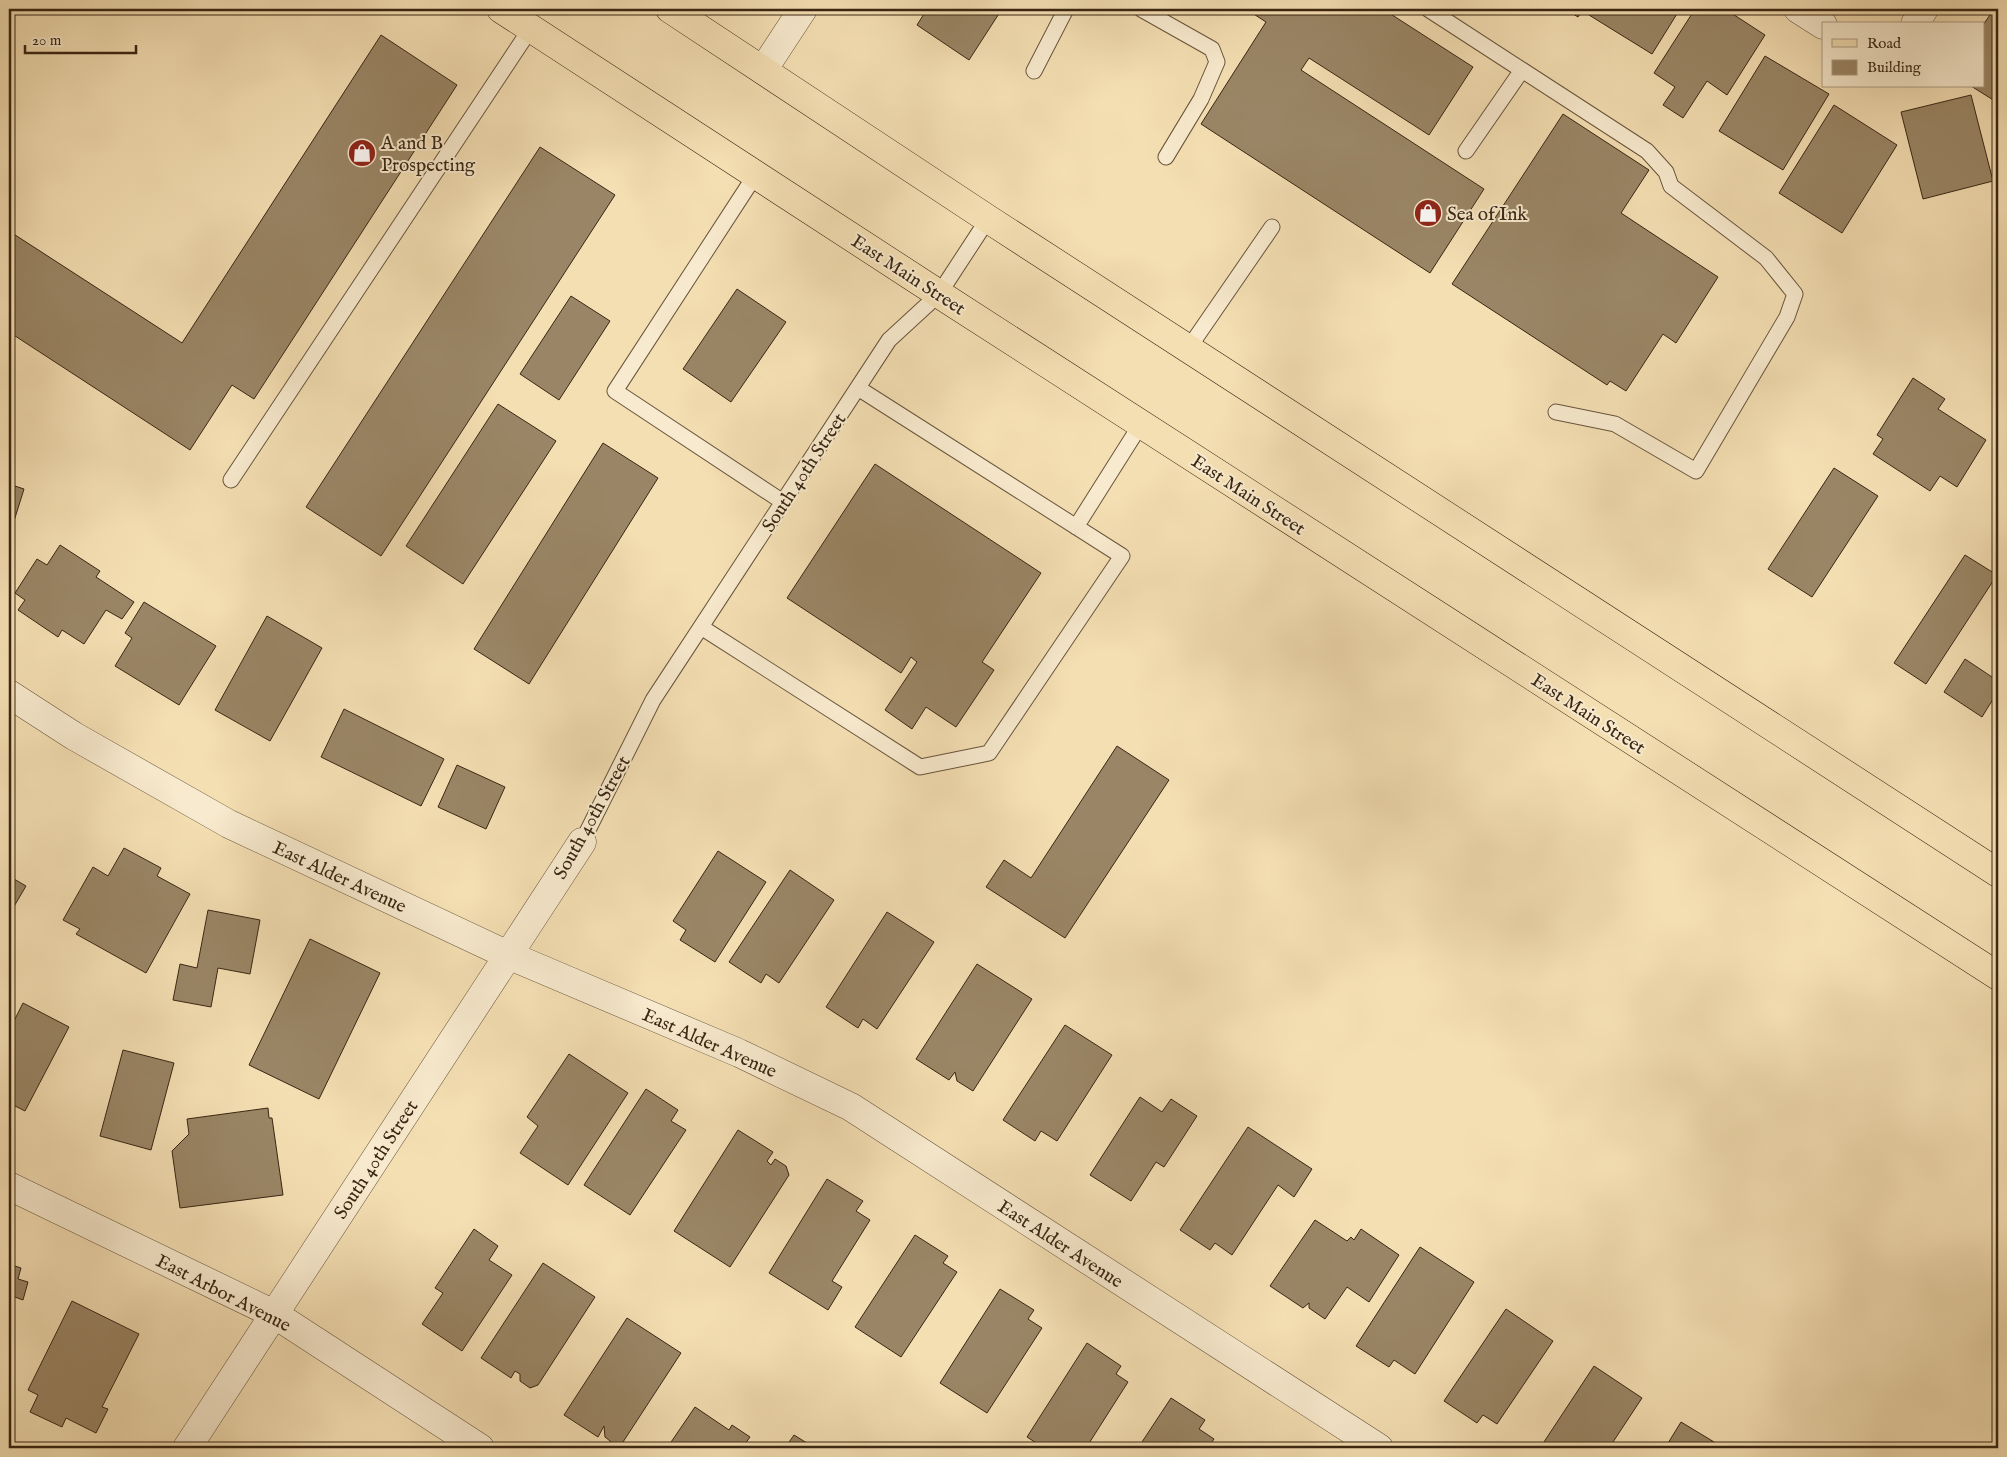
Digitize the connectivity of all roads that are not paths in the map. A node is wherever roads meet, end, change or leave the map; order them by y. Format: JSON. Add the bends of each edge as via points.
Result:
{"nodes":[{"id":1,"x":501,"y":9,"type":"edge"},
{"id":2,"x":670,"y":9,"type":"edge"},
{"id":3,"x":804,"y":9,"type":"edge"},
{"id":4,"x":1066,"y":9,"type":"edge"},
{"id":5,"x":1141,"y":9,"type":"edge"},
{"id":6,"x":1428,"y":9,"type":"edge"},
{"id":7,"x":1798,"y":9,"type":"edge"},
{"id":8,"x":1924,"y":9,"type":"edge"},
{"id":9,"x":1916,"y":22,"type":"edge"},
{"id":10,"x":1822,"y":24,"type":"edge"},
{"id":11,"x":531,"y":28,"type":"junction"},
{"id":12,"x":763,"y":70,"type":"junction"},
{"id":13,"x":1522,"y":70,"type":"junction"},
{"id":14,"x":1034,"y":71,"type":"dead end"},
{"id":15,"x":1466,"y":152,"type":"dead end"},
{"id":16,"x":1166,"y":157,"type":"dead end"},
{"id":17,"x":756,"y":174,"type":"junction"},
{"id":18,"x":988,"y":219,"type":"junction"},
{"id":19,"x":1272,"y":227,"type":"dead end"},
{"id":20,"x":939,"y":294,"type":"junction"},
{"id":21,"x":1188,"y":349,"type":"junction"},
{"id":22,"x":858,"y":388,"type":"junction"},
{"id":23,"x":1556,"y":412,"type":"dead end"},
{"id":24,"x":1141,"y":424,"type":"junction"},
{"id":25,"x":231,"y":480,"type":"dead end"},
{"id":26,"x":783,"y":502,"type":"junction"},
{"id":27,"x":1076,"y":526,"type":"junction"},
{"id":28,"x":702,"y":627,"type":"junction"},
{"id":29,"x":9,"y":694,"type":"edge"},
{"id":30,"x":582,"y":842,"type":"joint"},
{"id":31,"x":1998,"y":873,"type":"edge"},
{"id":32,"x":508,"y":955,"type":"junction"},
{"id":33,"x":1998,"y":976,"type":"edge"},
{"id":34,"x":9,"y":1186,"type":"edge"},
{"id":35,"x":274,"y":1314,"type":"junction"},
{"id":36,"x":187,"y":1448,"type":"edge"},
{"id":37,"x":480,"y":1448,"type":"edge"},
{"id":38,"x":1379,"y":1448,"type":"edge"}],
"edges":[{"from":1,"to":11,"type":"main road","name":"East Main Street"},
{"from":2,"to":12,"type":"main road"},
{"from":3,"to":12,"type":"street"},
{"from":4,"to":14,"type":"lane"},
{"from":5,"to":16,"type":"lane","via":[[1212,49],[1217,62],[1202,99]]},
{"from":6,"to":13,"type":"lane"},
{"from":7,"to":10,"type":"street"},
{"from":8,"to":9,"type":"street"},
{"from":11,"to":17,"type":"main road","name":"East Main Street"},
{"from":11,"to":25,"type":"lane"},
{"from":12,"to":18,"type":"main road"},
{"from":13,"to":15,"type":"lane"},
{"from":13,"to":23,"type":"lane","via":[[1647,151],[1666,172],[1671,186],[1766,258],[1795,294],[1787,317],[1696,471],[1615,424]]},
{"from":17,"to":20,"type":"main road","name":"East Main Street"},
{"from":17,"to":26,"type":"lane","via":[[615,390]]},
{"from":18,"to":20,"type":"lane","name":"South 40th Street"},
{"from":18,"to":21,"type":"main road"},
{"from":19,"to":21,"type":"lane"},
{"from":20,"to":22,"type":"lane","name":"South 40th Street","via":[[889,340]]},
{"from":20,"to":24,"type":"main road","name":"East Main Street"},
{"from":21,"to":31,"type":"main road"},
{"from":22,"to":26,"type":"lane","name":"South 40th Street"},
{"from":22,"to":27,"type":"lane"},
{"from":24,"to":27,"type":"lane"},
{"from":24,"to":33,"type":"main road","name":"East Main Street"},
{"from":26,"to":28,"type":"lane","name":"South 40th Street"},
{"from":27,"to":28,"type":"lane","via":[[1122,556],[989,753],[920,767]]},
{"from":28,"to":30,"type":"lane","name":"South 40th Street","via":[[652,700]]},
{"from":29,"to":32,"type":"street","name":"East Alder Avenue","via":[[74,736],[229,824]]},
{"from":30,"to":32,"type":"street","name":"South 40th Street"},
{"from":32,"to":35,"type":"street","name":"South 40th Street"},
{"from":32,"to":38,"type":"street","name":"East Alder Avenue","via":[[738,1054],[851,1107]]},
{"from":34,"to":35,"type":"street","name":"East Arbor Avenue"},
{"from":35,"to":36,"type":"street","name":"South 40th Street"},
{"from":35,"to":37,"type":"street","name":"East Arbor Avenue"}]}
